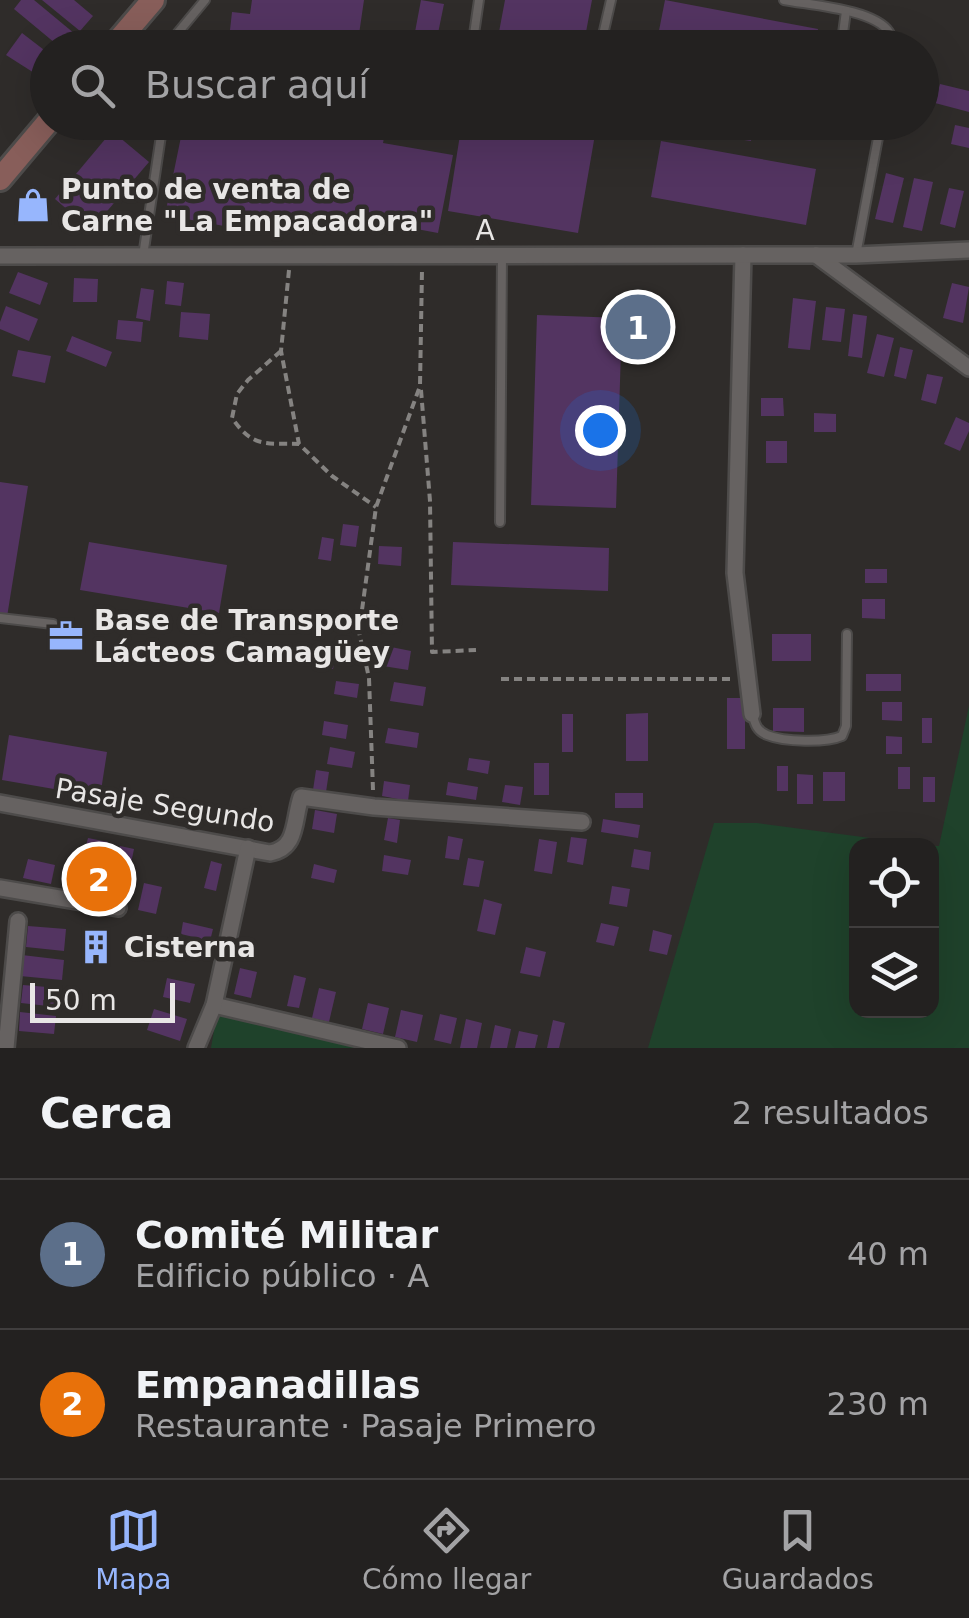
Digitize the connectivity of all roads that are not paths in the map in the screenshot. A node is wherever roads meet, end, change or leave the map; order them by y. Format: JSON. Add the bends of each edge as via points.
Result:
{"nodes":[{"id":1,"x":152,"y":0,"type":"edge"},
{"id":2,"x":205,"y":0,"type":"edge"},
{"id":3,"x":480,"y":0,"type":"edge"},
{"id":4,"x":611,"y":0,"type":"edge"},
{"id":5,"x":784,"y":0,"type":"edge"},
{"id":6,"x":846,"y":11,"type":"junction"},
{"id":7,"x":127,"y":30,"type":"edge"},
{"id":8,"x":180,"y":30,"type":"edge"},
{"id":9,"x":475,"y":30,"type":"edge"},
{"id":10,"x":604,"y":30,"type":"edge"},
{"id":11,"x":843,"y":30,"type":"edge"},
{"id":12,"x":887,"y":30,"type":"edge"},
{"id":13,"x":33,"y":140,"type":"edge"},
{"id":14,"x":160,"y":140,"type":"edge"},
{"id":15,"x":878,"y":140,"type":"edge"},
{"id":16,"x":0,"y":179,"type":"edge"},
{"id":17,"x":969,"y":250,"type":"edge"},
{"id":18,"x":502,"y":255,"type":"junction"},
{"id":19,"x":743,"y":255,"type":"junction"},
{"id":20,"x":816,"y":255,"type":"junction"},
{"id":21,"x":856,"y":255,"type":"junction"},
{"id":22,"x":0,"y":256,"type":"edge"},
{"id":23,"x":143,"y":256,"type":"junction"},
{"id":24,"x":969,"y":368,"type":"edge"},
{"id":25,"x":500,"y":522,"type":"dead end"},
{"id":26,"x":0,"y":618,"type":"edge"},
{"id":27,"x":53,"y":624,"type":"dead end"},
{"id":28,"x":848,"y":634,"type":"dead end"},
{"id":29,"x":752,"y":714,"type":"joint"},
{"id":30,"x":0,"y":803,"type":"edge"},
{"id":31,"x":582,"y":822,"type":"dead end"},
{"id":32,"x":248,"y":848,"type":"junction"},
{"id":33,"x":0,"y":888,"type":"edge"},
{"id":34,"x":118,"y":908,"type":"dead end"},
{"id":35,"x":18,"y":921,"type":"dead end"},
{"id":36,"x":214,"y":1005,"type":"junction"},
{"id":37,"x":6,"y":1048,"type":"edge"},
{"id":38,"x":196,"y":1048,"type":"edge"},
{"id":39,"x":398,"y":1048,"type":"edge"}],
"edges":[{"from":1,"to":7,"type":"main road"},
{"from":2,"to":8,"type":"lane"},
{"from":3,"to":9,"type":"lane"},
{"from":4,"to":10,"type":"lane"},
{"from":5,"to":6,"type":"lane"},
{"from":6,"to":11,"type":"lane"},
{"from":6,"to":12,"type":"lane"},
{"from":13,"to":16,"type":"main road"},
{"from":14,"to":23,"type":"lane"},
{"from":15,"to":21,"type":"lane"},
{"from":17,"to":21,"type":"street","name":"A"},
{"from":18,"to":19,"type":"street","name":"A"},
{"from":18,"to":23,"type":"street","name":"A"},
{"from":18,"to":25,"type":"lane"},
{"from":19,"to":20,"type":"street","name":"A"},
{"from":19,"to":29,"type":"street","via":[[736,574]]},
{"from":20,"to":21,"type":"street","name":"A"},
{"from":20,"to":24,"type":"street"},
{"from":22,"to":23,"type":"street","name":"A"},
{"from":26,"to":27,"type":"lane"},
{"from":28,"to":29,"type":"lane","via":[[842,736],[830,741],[766,735]]},
{"from":30,"to":32,"type":"street","name":"Pasaje Segundo"},
{"from":31,"to":32,"type":"street","name":"Pasaje Segundo","via":[[301,797],[283,851]]},
{"from":32,"to":36,"type":"street"},
{"from":33,"to":34,"type":"street"},
{"from":35,"to":37,"type":"street"},
{"from":36,"to":38,"type":"street"},
{"from":36,"to":39,"type":"street"}]}
